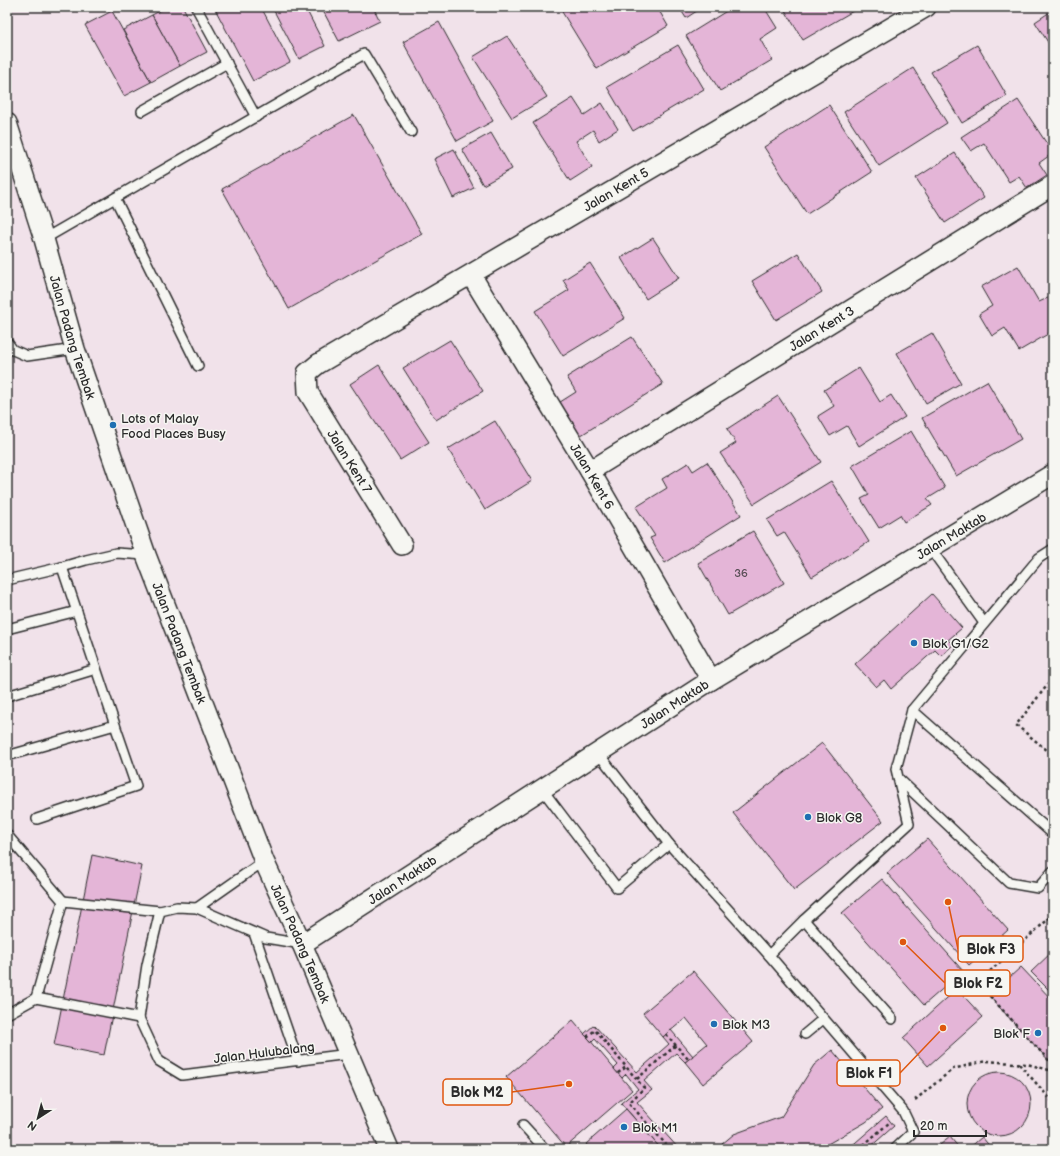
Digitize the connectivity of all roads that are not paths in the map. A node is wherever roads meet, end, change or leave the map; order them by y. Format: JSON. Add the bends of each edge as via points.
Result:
{"nodes":[{"id":1,"x":196,"y":7,"type":"edge"},
{"id":2,"x":926,"y":7,"type":"edge"},
{"id":3,"x":227,"y":63,"type":"junction"},
{"id":4,"x":142,"y":111,"type":"dead end"},
{"id":5,"x":256,"y":117,"type":"junction"},
{"id":6,"x":8,"y":128,"type":"edge"},
{"id":7,"x":411,"y":132,"type":"dead end"},
{"id":8,"x":1053,"y":185,"type":"edge"},
{"id":9,"x":115,"y":198,"type":"junction"},
{"id":10,"x":44,"y":239,"type":"junction"},
{"id":11,"x":471,"y":275,"type":"junction"},
{"id":12,"x":7,"y":342,"type":"edge"},
{"id":13,"x":75,"y":349,"type":"junction"},
{"id":14,"x":198,"y":366,"type":"dead end"},
{"id":15,"x":307,"y":373,"type":"joint"},
{"id":16,"x":590,"y":471,"type":"junction"},
{"id":17,"x":1053,"y":474,"type":"edge"},
{"id":18,"x":402,"y":545,"type":"dead end"},
{"id":19,"x":930,"y":548,"type":"junction"},
{"id":20,"x":1053,"y":549,"type":"edge"},
{"id":21,"x":146,"y":555,"type":"junction"},
{"id":22,"x":62,"y":567,"type":"junction"},
{"id":23,"x":7,"y":580,"type":"edge"},
{"id":24,"x":77,"y":611,"type":"junction"},
{"id":25,"x":984,"y":623,"type":"junction"},
{"id":26,"x":7,"y":629,"type":"edge"},
{"id":27,"x":96,"y":670,"type":"junction"},
{"id":28,"x":710,"y":680,"type":"junction"},
{"id":29,"x":7,"y":696,"type":"edge"},
{"id":30,"x":912,"y":710,"type":"junction"},
{"id":31,"x":115,"y":724,"type":"junction"},
{"id":32,"x":598,"y":753,"type":"junction"},
{"id":33,"x":7,"y":756,"type":"edge"},
{"id":34,"x":898,"y":778,"type":"junction"},
{"id":35,"x":542,"y":789,"type":"junction"},
{"id":36,"x":37,"y":819,"type":"dead end"},
{"id":37,"x":1053,"y":834,"type":"edge"},
{"id":38,"x":7,"y":835,"type":"edge"},
{"id":39,"x":669,"y":844,"type":"junction"},
{"id":40,"x":264,"y":861,"type":"junction"},
{"id":41,"x":1053,"y":871,"type":"edge"},
{"id":42,"x":63,"y":900,"type":"junction"},
{"id":43,"x":197,"y":908,"type":"junction"},
{"id":44,"x":160,"y":911,"type":"junction"},
{"id":45,"x":804,"y":920,"type":"junction"},
{"id":46,"x":254,"y":933,"type":"junction"},
{"id":47,"x":302,"y":944,"type":"junction"},
{"id":48,"x":769,"y":955,"type":"junction"},
{"id":49,"x":36,"y":998,"type":"junction"},
{"id":50,"x":7,"y":1014,"type":"edge"},
{"id":51,"x":139,"y":1018,"type":"junction"},
{"id":52,"x":823,"y":1019,"type":"junction"},
{"id":53,"x":892,"y":1019,"type":"dead end"},
{"id":54,"x":805,"y":1034,"type":"dead end"},
{"id":55,"x":349,"y":1054,"type":"junction"},
{"id":56,"x":298,"y":1061,"type":"junction"},
{"id":57,"x":523,"y":1125,"type":"dead end"},
{"id":58,"x":389,"y":1149,"type":"edge"},
{"id":59,"x":545,"y":1149,"type":"edge"},
{"id":60,"x":895,"y":1149,"type":"edge"}],
"edges":[{"from":1,"to":3,"type":"lane"},
{"from":2,"to":11,"type":"street","name":"Jalan Kent 5"},
{"from":3,"to":4,"type":"lane"},
{"from":3,"to":5,"type":"lane"},
{"from":5,"to":7,"type":"lane","via":[[364,54]]},
{"from":5,"to":9,"type":"lane"},
{"from":6,"to":10,"type":"street","name":"Jalan Padang Tembak"},
{"from":8,"to":16,"type":"street","name":"Jalan Kent 3"},
{"from":9,"to":10,"type":"lane"},
{"from":9,"to":14,"type":"lane"},
{"from":10,"to":13,"type":"street","name":"Jalan Padang Tembak"},
{"from":11,"to":15,"type":"street","name":"Jalan Kent 5","via":[[318,364]]},
{"from":11,"to":16,"type":"street","name":"Jalan Kent 6"},
{"from":12,"to":13,"type":"lane","via":[[13,350],[27,356]]},
{"from":13,"to":21,"type":"street","name":"Jalan Padang Tembak"},
{"from":15,"to":18,"type":"street","name":"Jalan Kent 7","via":[[308,392]]},
{"from":16,"to":28,"type":"street","name":"Jalan Kent 6"},
{"from":17,"to":19,"type":"street","name":"Jalan Maktab"},
{"from":19,"to":25,"type":"lane"},
{"from":19,"to":28,"type":"street","name":"Jalan Maktab"},
{"from":20,"to":25,"type":"lane","via":[[1039,558]]},
{"from":21,"to":22,"type":"lane","via":[[116,553]]},
{"from":21,"to":40,"type":"street","name":"Jalan Padang Tembak"},
{"from":22,"to":23,"type":"lane"},
{"from":22,"to":24,"type":"lane"},
{"from":24,"to":26,"type":"lane"},
{"from":24,"to":27,"type":"lane"},
{"from":25,"to":30,"type":"lane"},
{"from":27,"to":29,"type":"lane"},
{"from":27,"to":31,"type":"lane"},
{"from":28,"to":32,"type":"street","name":"Jalan Maktab"},
{"from":30,"to":34,"type":"lane","via":[[896,769]]},
{"from":30,"to":37,"type":"lane"},
{"from":31,"to":33,"type":"lane"},
{"from":31,"to":36,"type":"lane","via":[[136,786]]},
{"from":32,"to":35,"type":"street","name":"Jalan Maktab"},
{"from":32,"to":39,"type":"lane"},
{"from":34,"to":41,"type":"lane","via":[[1009,883],[1038,888]]},
{"from":34,"to":45,"type":"lane","via":[[909,824]]},
{"from":35,"to":39,"type":"lane","via":[[617,888]]},
{"from":35,"to":47,"type":"street","name":"Jalan Maktab"},
{"from":38,"to":42,"type":"lane"},
{"from":39,"to":48,"type":"lane"},
{"from":40,"to":43,"type":"lane"},
{"from":40,"to":47,"type":"street","name":"Jalan Padang Tembak"},
{"from":42,"to":44,"type":"lane"},
{"from":42,"to":49,"type":"lane"},
{"from":43,"to":44,"type":"lane"},
{"from":43,"to":46,"type":"lane"},
{"from":44,"to":51,"type":"lane","via":[[147,965]]},
{"from":45,"to":48,"type":"lane"},
{"from":45,"to":53,"type":"lane"},
{"from":46,"to":47,"type":"lane","via":[[266,938]]},
{"from":46,"to":56,"type":"lane"},
{"from":47,"to":55,"type":"street","name":"Jalan Padang Tembak"},
{"from":48,"to":52,"type":"lane"},
{"from":49,"to":50,"type":"lane"},
{"from":49,"to":51,"type":"lane"},
{"from":51,"to":56,"type":"lane","name":"Jalan Hulubalang","via":[[159,1061],[182,1076]]},
{"from":52,"to":54,"type":"lane"},
{"from":52,"to":60,"type":"lane","via":[[903,1111],[913,1132]]},
{"from":55,"to":56,"type":"lane","name":"Jalan Hulubalang"},
{"from":55,"to":58,"type":"street","name":"Jalan Padang Tembak"},
{"from":57,"to":59,"type":"lane"}]}
